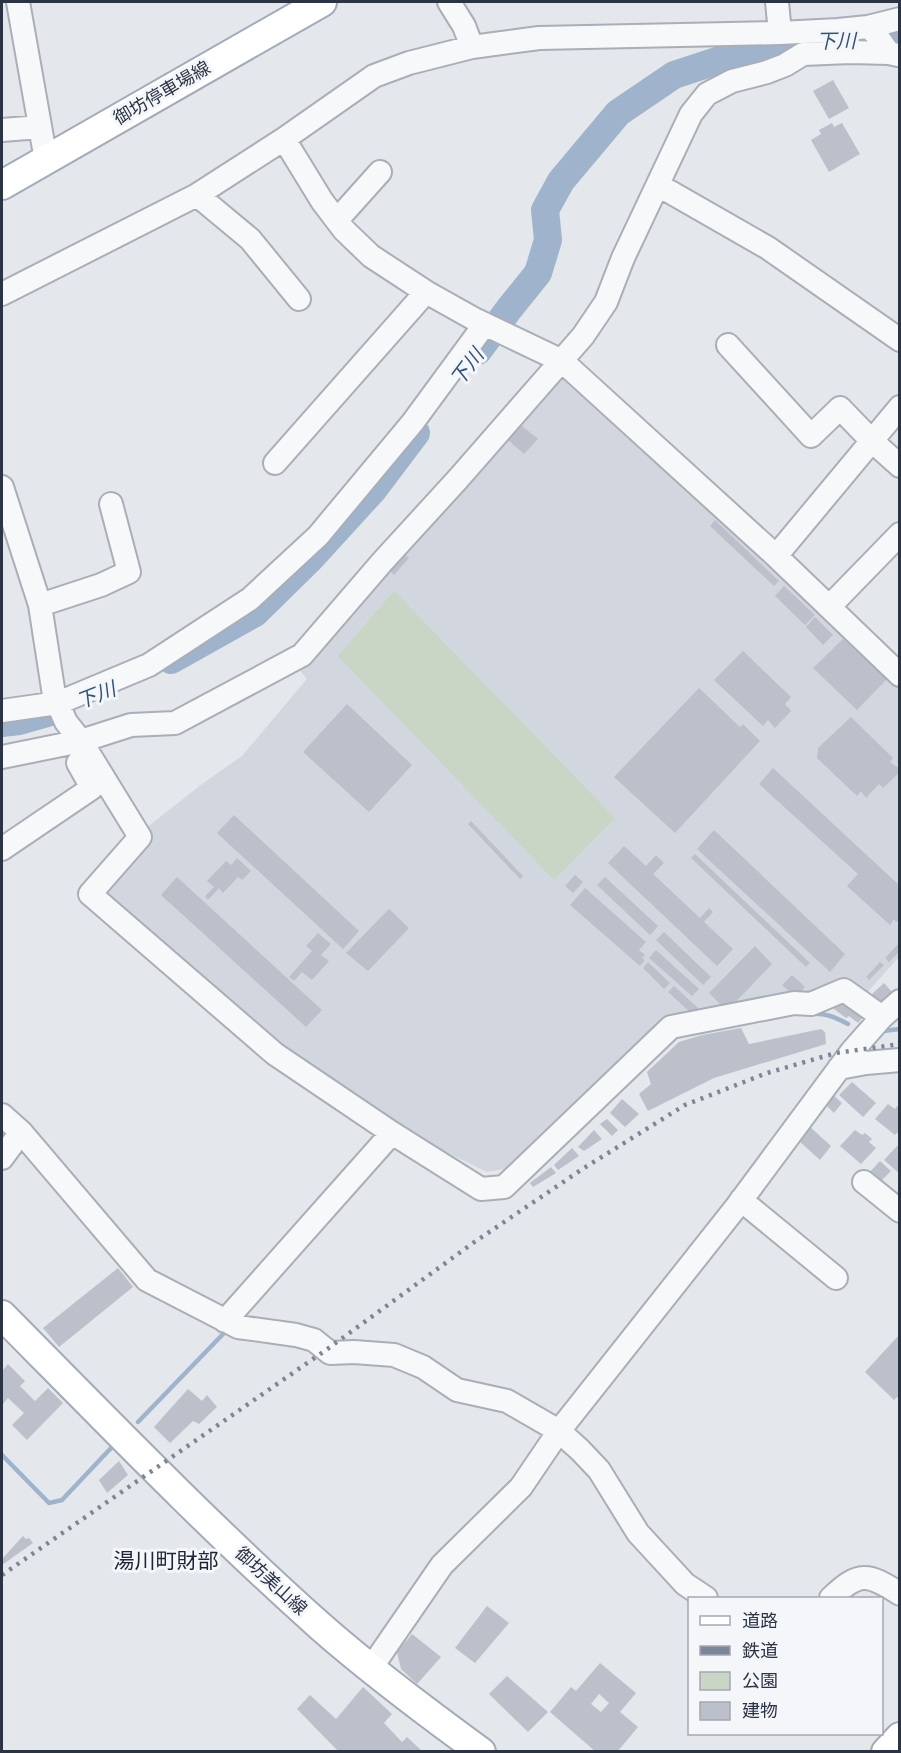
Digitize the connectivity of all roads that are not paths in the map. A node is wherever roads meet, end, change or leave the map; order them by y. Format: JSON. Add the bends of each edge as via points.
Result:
{"nodes":[{"id":1,"x":18,"y":2,"type":"edge"},
{"id":2,"x":322,"y":2,"type":"edge"},
{"id":3,"x":449,"y":2,"type":"edge"},
{"id":4,"x":777,"y":2,"type":"edge"},
{"id":5,"x":900,"y":20,"type":"edge"},
{"id":6,"x":780,"y":33,"type":"junction"},
{"id":7,"x":883,"y":43,"type":"edge"},
{"id":8,"x":472,"y":47,"type":"junction"},
{"id":9,"x":40,"y":128,"type":"junction"},
{"id":10,"x":2,"y":130,"type":"edge"},
{"id":11,"x":284,"y":139,"type":"junction"},
{"id":12,"x":46,"y":160,"type":"junction"},
{"id":13,"x":380,"y":172,"type":"dead end"},
{"id":14,"x":2,"y":185,"type":"edge"},
{"id":15,"x":657,"y":185,"type":"junction"},
{"id":16,"x":197,"y":195,"type":"junction"},
{"id":17,"x":336,"y":220,"type":"junction"},
{"id":18,"x":426,"y":292,"type":"junction"},
{"id":19,"x":2,"y":294,"type":"edge"},
{"id":20,"x":298,"y":299,"type":"dead end"},
{"id":21,"x":485,"y":324,"type":"junction"},
{"id":22,"x":900,"y":340,"type":"edge"},
{"id":23,"x":728,"y":345,"type":"dead end"},
{"id":24,"x":562,"y":361,"type":"junction"},
{"id":25,"x":900,"y":407,"type":"edge"},
{"id":26,"x":872,"y":441,"type":"junction"},
{"id":27,"x":275,"y":463,"type":"dead end"},
{"id":28,"x":900,"y":466,"type":"edge"},
{"id":29,"x":2,"y":487,"type":"edge"},
{"id":30,"x":111,"y":504,"type":"dead end"},
{"id":31,"x":900,"y":534,"type":"edge"},
{"id":32,"x":776,"y":556,"type":"junction"},
{"id":33,"x":40,"y":605,"type":"junction"},
{"id":34,"x":829,"y":607,"type":"junction"},
{"id":35,"x":900,"y":675,"type":"edge"},
{"id":36,"x":58,"y":703,"type":"junction"},
{"id":37,"x":2,"y":711,"type":"edge"},
{"id":38,"x":74,"y":742,"type":"junction"},
{"id":39,"x":2,"y":757,"type":"edge"},
{"id":40,"x":2,"y":849,"type":"edge"},
{"id":41,"x":900,"y":1001,"type":"edge"},
{"id":42,"x":882,"y":1017,"type":"junction"},
{"id":43,"x":900,"y":1060,"type":"edge"},
{"id":44,"x":839,"y":1068,"type":"junction"},
{"id":45,"x":2,"y":1114,"type":"edge"},
{"id":46,"x":21,"y":1132,"type":"junction"},
{"id":47,"x":392,"y":1133,"type":"junction"},
{"id":48,"x":2,"y":1158,"type":"edge"},
{"id":49,"x":864,"y":1182,"type":"dead end"},
{"id":50,"x":741,"y":1200,"type":"junction"},
{"id":51,"x":900,"y":1211,"type":"edge"},
{"id":52,"x":836,"y":1278,"type":"dead end"},
{"id":53,"x":2,"y":1315,"type":"edge"},
{"id":54,"x":232,"y":1324,"type":"junction"},
{"id":55,"x":559,"y":1431,"type":"junction"},
{"id":56,"x":900,"y":1594,"type":"edge"},
{"id":57,"x":702,"y":1597,"type":"edge"},
{"id":58,"x":833,"y":1597,"type":"edge"},
{"id":59,"x":371,"y":1668,"type":"junction"},
{"id":60,"x":900,"y":1737,"type":"edge"},
{"id":61,"x":481,"y":1752,"type":"edge"},
{"id":62,"x":886,"y":1752,"type":"edge"}],
"edges":[{"from":1,"to":9,"type":"street"},
{"from":2,"to":12,"type":"main road","name":"御坊停車場線"},
{"from":3,"to":8,"type":"street"},
{"from":4,"to":6,"type":"street"},
{"from":5,"to":7,"type":"street"},
{"from":6,"to":7,"type":"street","via":[[838,30]]},
{"from":6,"to":8,"type":"street","via":[[539,38]]},
{"from":7,"to":15,"type":"street","via":[[850,52],[803,54],[785,65],[732,81],[707,94],[691,114]]},
{"from":8,"to":11,"type":"street","via":[[374,76]]},
{"from":9,"to":10,"type":"street"},
{"from":9,"to":12,"type":"street"},
{"from":11,"to":16,"type":"street"},
{"from":11,"to":17,"type":"street"},
{"from":12,"to":14,"type":"main road","name":"御坊停車場線"},
{"from":13,"to":17,"type":"street"},
{"from":15,"to":22,"type":"street","via":[[768,248]]},
{"from":15,"to":24,"type":"street","via":[[606,302]]},
{"from":16,"to":19,"type":"street"},
{"from":16,"to":20,"type":"street","via":[[250,239]]},
{"from":17,"to":18,"type":"street","via":[[371,256]]},
{"from":18,"to":21,"type":"street"},
{"from":18,"to":27,"type":"street"},
{"from":21,"to":24,"type":"street"},
{"from":21,"to":36,"type":"street","via":[[413,422],[318,536],[250,599],[149,665]]},
{"from":23,"to":26,"type":"street","via":[[811,436],[840,408]]},
{"from":24,"to":32,"type":"street"},
{"from":24,"to":38,"type":"street","via":[[302,655],[175,723],[130,725]]},
{"from":25,"to":26,"type":"street"},
{"from":26,"to":28,"type":"street"},
{"from":26,"to":32,"type":"street"},
{"from":29,"to":33,"type":"street"},
{"from":30,"to":33,"type":"street","via":[[129,572]]},
{"from":31,"to":34,"type":"street"},
{"from":32,"to":34,"type":"street"},
{"from":33,"to":36,"type":"street"},
{"from":34,"to":35,"type":"street"},
{"from":36,"to":37,"type":"street"},
{"from":36,"to":38,"type":"street"},
{"from":38,"to":39,"type":"street"},
{"from":38,"to":40,"type":"street","via":[[92,788]]},
{"from":38,"to":47,"type":"street","via":[[140,837],[90,894],[275,1054]]},
{"from":41,"to":42,"type":"street"},
{"from":42,"to":44,"type":"street"},
{"from":42,"to":47,"type":"street","via":[[844,990],[811,1004],[794,1003],[671,1027],[504,1187],[481,1189]]},
{"from":43,"to":44,"type":"street"},
{"from":44,"to":50,"type":"street"},
{"from":45,"to":46,"type":"street"},
{"from":46,"to":48,"type":"street"},
{"from":46,"to":54,"type":"street","via":[[147,1280]]},
{"from":47,"to":54,"type":"street"},
{"from":49,"to":51,"type":"street"},
{"from":50,"to":52,"type":"street"},
{"from":50,"to":55,"type":"street"},
{"from":53,"to":59,"type":"main road","name":"御坊美山線","via":[[199,1513],[321,1627]]},
{"from":54,"to":55,"type":"street","via":[[305,1337],[330,1353],[394,1355],[423,1367],[457,1390],[507,1401]]},
{"from":55,"to":57,"type":"street","via":[[599,1470],[638,1533],[685,1584]]},
{"from":55,"to":59,"type":"street","via":[[521,1487],[442,1565]]},
{"from":56,"to":58,"type":"street","via":[[863,1577],[847,1583]]},
{"from":59,"to":61,"type":"main road","name":"御坊美山線"},
{"from":60,"to":62,"type":"main road"}]}
